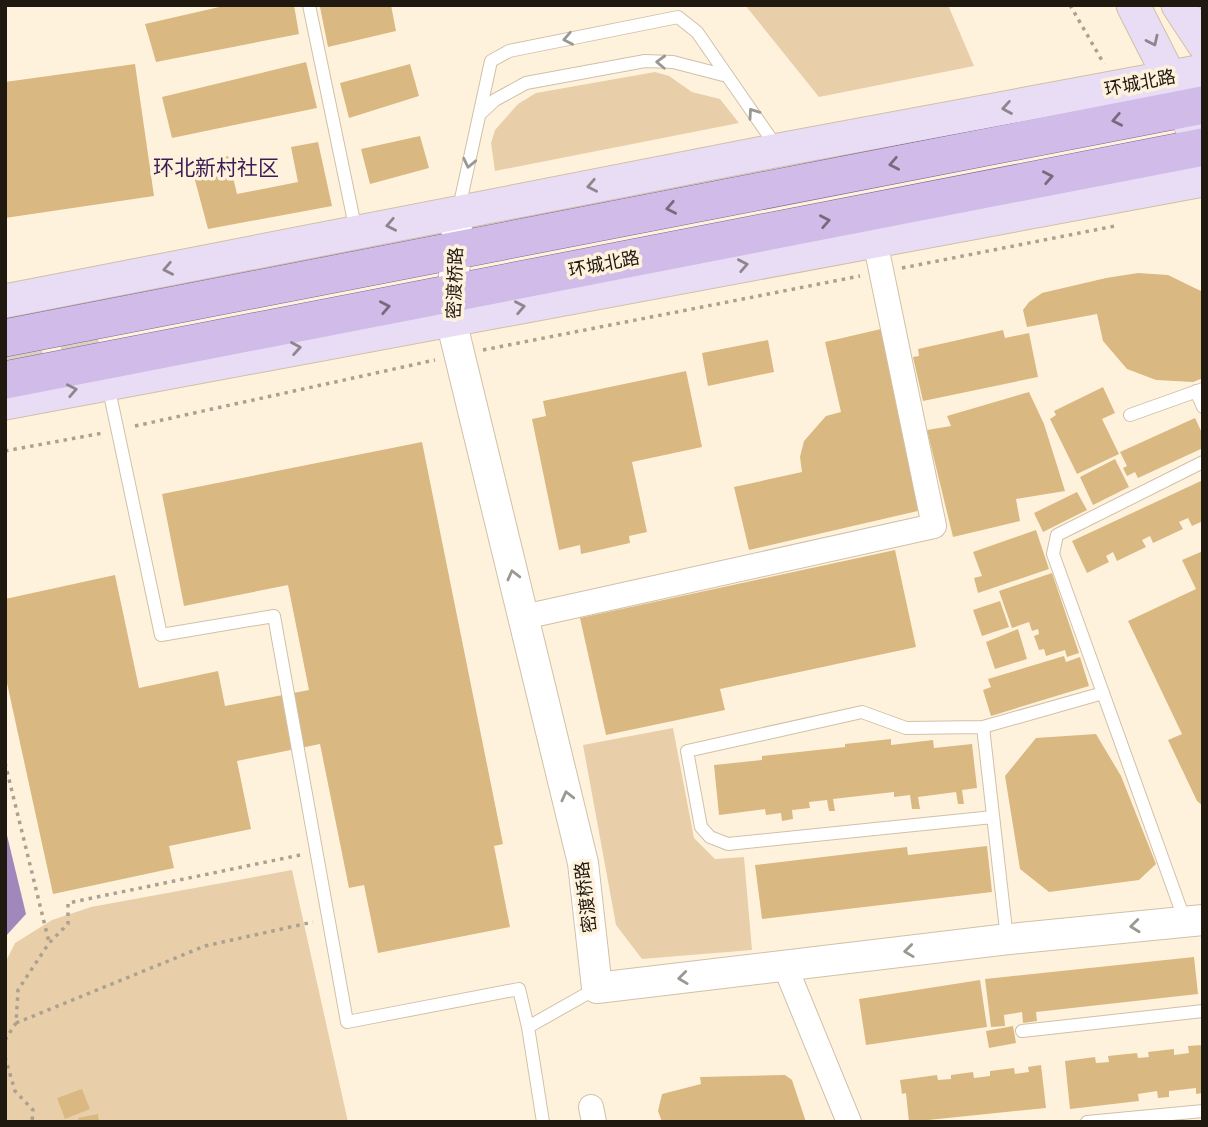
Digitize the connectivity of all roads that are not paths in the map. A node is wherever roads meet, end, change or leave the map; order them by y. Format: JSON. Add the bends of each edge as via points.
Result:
{"nodes":[{"id":1,"x":309,"y":5,"type":"edge"},
{"id":2,"x":1133,"y":5,"type":"edge"},
{"id":3,"x":1178,"y":5,"type":"edge"},
{"id":4,"x":1203,"y":43,"type":"edge"},
{"id":5,"x":1203,"y":71,"type":"edge"},
{"id":6,"x":728,"y":76,"type":"junction"},
{"id":7,"x":1186,"y":97,"type":"edge"},
{"id":8,"x":480,"y":114,"type":"junction"},
{"id":9,"x":779,"y":150,"type":"junction"},
{"id":10,"x":1202,"y":157,"type":"edge"},
{"id":11,"x":458,"y":212,"type":"junction"},
{"id":12,"x":356,"y":232,"type":"junction"},
{"id":13,"x":456,"y":251,"type":"junction"},
{"id":14,"x":878,"y":256,"type":"junction"},
{"id":15,"x":5,"y":301,"type":"edge"},
{"id":16,"x":452,"y":307,"type":"junction"},
{"id":17,"x":5,"y":338,"type":"edge"},
{"id":18,"x":5,"y":380,"type":"edge"},
{"id":19,"x":108,"y":383,"type":"junction"},
{"id":20,"x":1199,"y":390,"type":"edge"},
{"id":21,"x":5,"y":403,"type":"edge"},
{"id":22,"x":1203,"y":407,"type":"edge"},
{"id":23,"x":1130,"y":415,"type":"dead end"},
{"id":24,"x":1203,"y":462,"type":"edge"},
{"id":25,"x":524,"y":617,"type":"junction"},
{"id":26,"x":1103,"y":693,"type":"junction"},
{"id":27,"x":983,"y":727,"type":"junction"},
{"id":28,"x":993,"y":817,"type":"junction"},
{"id":29,"x":1194,"y":920,"type":"edge"},
{"id":30,"x":1007,"y":939,"type":"junction"},
{"id":31,"x":785,"y":966,"type":"junction"},
{"id":32,"x":597,"y":988,"type":"junction"},
{"id":33,"x":1203,"y":1011,"type":"edge"},
{"id":34,"x":528,"y":1027,"type":"junction"},
{"id":35,"x":1022,"y":1031,"type":"dead end"},
{"id":36,"x":1203,"y":1111,"type":"edge"},
{"id":37,"x":543,"y":1122,"type":"edge"},
{"id":38,"x":849,"y":1122,"type":"edge"},
{"id":39,"x":1087,"y":1122,"type":"edge"}],
"edges":[{"from":1,"to":12,"type":"lane"},
{"from":2,"to":7,"type":"main road","one_way":true},
{"from":3,"to":4,"type":"main road"},
{"from":5,"to":7,"type":"main road","name":"环城北路"},
{"from":6,"to":8,"type":"lane","one_way":true,"via":[[673,62],[645,61],[526,83]]},
{"from":6,"to":8,"type":"lane","one_way":true,"via":[[697,32],[678,17],[509,51],[491,61]]},
{"from":9,"to":6,"type":"lane","one_way":true},
{"from":7,"to":9,"type":"main road","name":"环城北路","one_way":true},
{"from":7,"to":10,"type":"main road"},
{"from":7,"to":13,"type":"main road","name":"环城北路","one_way":true},
{"from":8,"to":11,"type":"lane","one_way":true},
{"from":9,"to":11,"type":"main road","name":"环城北路","one_way":true},
{"from":10,"to":14,"type":"main road","name":"环城北路"},
{"from":16,"to":10,"type":"main road","name":"环城北路","one_way":true},
{"from":11,"to":12,"type":"main road","name":"环城北路","one_way":true},
{"from":11,"to":13,"type":"street","name":"密渡桥路"},
{"from":12,"to":15,"type":"main road","name":"环城北路","one_way":true},
{"from":13,"to":16,"type":"street","name":"密渡桥路"},
{"from":13,"to":17,"type":"main road","name":"环城北路"},
{"from":16,"to":14,"type":"main road","name":"环城北路","one_way":true},
{"from":14,"to":25,"type":"street","via":[[934,526]]},
{"from":18,"to":16,"type":"main road","name":"环城北路","one_way":true},
{"from":19,"to":16,"type":"main road","name":"环城北路","one_way":true},
{"from":25,"to":16,"type":"street","name":"密渡桥路","one_way":true,"via":[[459,355]]},
{"from":21,"to":19,"type":"main road","name":"环城北路","one_way":true},
{"from":19,"to":34,"type":"lane","via":[[161,635],[274,616],[347,1022],[519,989]]},
{"from":20,"to":22,"type":"lane"},
{"from":20,"to":23,"type":"lane"},
{"from":24,"to":26,"type":"lane","via":[[1057,535],[1053,554]]},
{"from":32,"to":25,"type":"street","name":"密渡桥路","one_way":true,"via":[[583,863]]},
{"from":26,"to":27,"type":"lane"},
{"from":26,"to":29,"type":"lane"},
{"from":27,"to":28,"type":"lane"},
{"from":27,"to":28,"type":"lane","via":[[906,728],[862,712],[687,751],[701,827],[727,844]]},
{"from":28,"to":30,"type":"lane"},
{"from":29,"to":30,"type":"street","one_way":true},
{"from":30,"to":31,"type":"street","one_way":true},
{"from":31,"to":32,"type":"street","one_way":true},
{"from":31,"to":38,"type":"street"},
{"from":32,"to":34,"type":"lane"},
{"from":33,"to":35,"type":"lane"},
{"from":34,"to":37,"type":"lane"},
{"from":36,"to":39,"type":"lane"}]}
